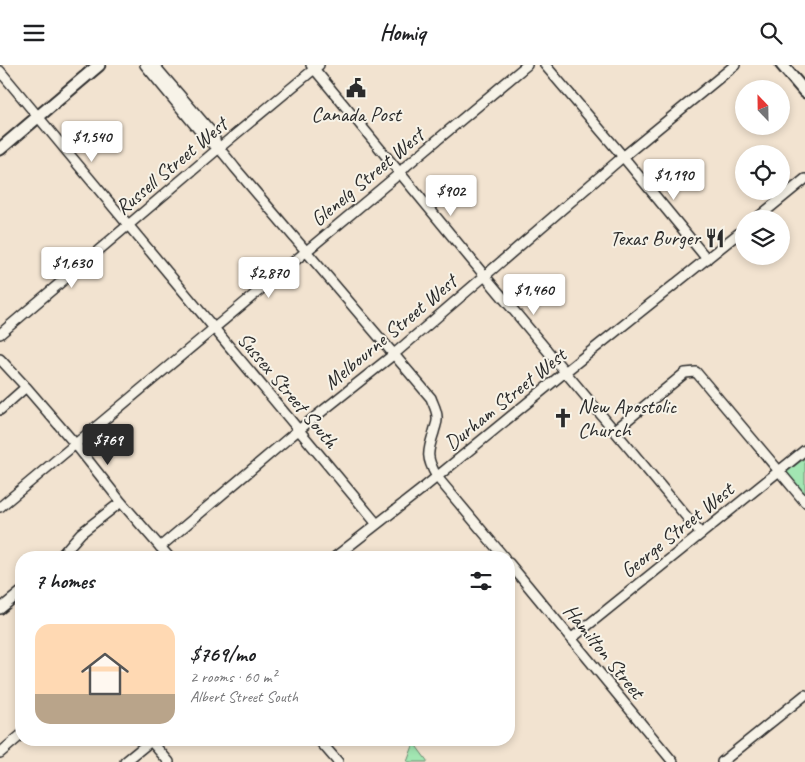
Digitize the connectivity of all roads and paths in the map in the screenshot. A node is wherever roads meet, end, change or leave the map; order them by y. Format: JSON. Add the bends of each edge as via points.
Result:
{"nodes":[{"id":1,"x":99,"y":65,"type":"edge"},
{"id":2,"x":145,"y":65,"type":"edge"},
{"id":3,"x":154,"y":65,"type":"edge"},
{"id":4,"x":527,"y":65,"type":"edge"},
{"id":5,"x":545,"y":65,"type":"edge"},
{"id":6,"x":734,"y":65,"type":"edge"},
{"id":7,"x":782,"y":65,"type":"edge"},
{"id":8,"x":315,"y":66,"type":"edge"},
{"id":9,"x":0,"y":71,"type":"edge"},
{"id":10,"x":805,"y":92,"type":"edge"},
{"id":11,"x":38,"y":116,"type":"junction"},
{"id":12,"x":217,"y":146,"type":"junction"},
{"id":13,"x":0,"y":149,"type":"edge"},
{"id":14,"x":623,"y":157,"type":"junction"},
{"id":15,"x":400,"y":173,"type":"junction"},
{"id":16,"x":805,"y":179,"type":"edge"},
{"id":17,"x":767,"y":210,"type":"edge"},
{"id":18,"x":128,"y":226,"type":"junction"},
{"id":19,"x":735,"y":236,"type":"edge"},
{"id":20,"x":306,"y":251,"type":"junction"},
{"id":21,"x":707,"y":259,"type":"junction"},
{"id":22,"x":484,"y":275,"type":"junction"},
{"id":23,"x":214,"y":328,"type":"junction"},
{"id":24,"x":0,"y":334,"type":"edge"},
{"id":25,"x":393,"y":355,"type":"junction"},
{"id":26,"x":0,"y":359,"type":"edge"},
{"id":27,"x":565,"y":372,"type":"junction"},
{"id":28,"x":26,"y":387,"type":"junction"},
{"id":29,"x":0,"y":410,"type":"edge"},
{"id":30,"x":299,"y":430,"type":"junction"},
{"id":31,"x":614,"y":431,"type":"junction"},
{"id":32,"x":76,"y":445,"type":"junction"},
{"id":33,"x":805,"y":450,"type":"edge"},
{"id":34,"x":779,"y":470,"type":"junction"},
{"id":35,"x":437,"y":477,"type":"junction"},
{"id":36,"x":805,"y":501,"type":"edge"},
{"id":37,"x":121,"y":502,"type":"junction"},
{"id":38,"x":0,"y":507,"type":"edge"},
{"id":39,"x":377,"y":524,"type":"junction"},
{"id":40,"x":700,"y":534,"type":"junction"},
{"id":41,"x":160,"y":547,"type":"junction"},
{"id":42,"x":65,"y":551,"type":"edge"},
{"id":43,"x":164,"y":551,"type":"edge"},
{"id":44,"x":343,"y":551,"type":"edge"},
{"id":45,"x":499,"y":551,"type":"edge"},
{"id":46,"x":515,"y":570,"type":"edge"},
{"id":47,"x":15,"y":596,"type":"edge"},
{"id":48,"x":0,"y":609,"type":"edge"},
{"id":49,"x":572,"y":638,"type":"junction"},
{"id":50,"x":805,"y":695,"type":"edge"},
{"id":51,"x":15,"y":740,"type":"edge"},
{"id":52,"x":144,"y":746,"type":"edge"},
{"id":53,"x":156,"y":746,"type":"edge"},
{"id":54,"x":325,"y":746,"type":"edge"},
{"id":55,"x":0,"y":753,"type":"edge"},
{"id":56,"x":125,"y":762,"type":"edge"},
{"id":57,"x":169,"y":762,"type":"edge"},
{"id":58,"x":338,"y":762,"type":"edge"},
{"id":59,"x":673,"y":762,"type":"edge"},
{"id":60,"x":722,"y":762,"type":"edge"}],
"edges":[{"from":1,"to":11,"type":"main road"},
{"from":2,"to":12,"type":"street","via":[[207,140]]},
{"from":3,"to":12,"type":"street","via":[[214,135]]},
{"from":4,"to":15,"type":"street","name":"Glenelg Street West"},
{"from":5,"to":14,"type":"street"},
{"from":6,"to":14,"type":"street","name":"Melbourne Street West"},
{"from":7,"to":10,"type":"main road"},
{"from":8,"to":12,"type":"street","name":"Russell Street West"},
{"from":8,"to":15,"type":"street"},
{"from":9,"to":11,"type":"street","name":"Sussex Street South"},
{"from":11,"to":13,"type":"main road"},
{"from":11,"to":18,"type":"street","name":"Sussex Street South"},
{"from":12,"to":18,"type":"street","name":"Russell Street West"},
{"from":12,"to":20,"type":"street"},
{"from":14,"to":21,"type":"street"},
{"from":14,"to":22,"type":"street","name":"Melbourne Street West"},
{"from":15,"to":20,"type":"street","name":"Glenelg Street West"},
{"from":15,"to":22,"type":"street"},
{"from":16,"to":17,"type":"street"},
{"from":18,"to":23,"type":"street","name":"Sussex Street South"},
{"from":18,"to":24,"type":"street","name":"Russell Street West"},
{"from":19,"to":21,"type":"street","name":"Durham Street West"},
{"from":20,"to":23,"type":"street","name":"Glenelg Street West"},
{"from":20,"to":25,"type":"street"},
{"from":21,"to":27,"type":"street","name":"Durham Street West"},
{"from":22,"to":25,"type":"street","name":"Melbourne Street West"},
{"from":22,"to":27,"type":"street"},
{"from":23,"to":30,"type":"street","name":"Sussex Street South"},
{"from":23,"to":32,"type":"street","name":"Glenelg Street West"},
{"from":25,"to":30,"type":"street","name":"Melbourne Street West"},
{"from":25,"to":35,"type":"street","via":[[431,398],[436,411],[437,423],[428,454]]},
{"from":26,"to":28,"type":"street"},
{"from":27,"to":31,"type":"street"},
{"from":27,"to":35,"type":"street","name":"Durham Street West"},
{"from":28,"to":29,"type":"street"},
{"from":28,"to":32,"type":"street"},
{"from":30,"to":39,"type":"street","name":"Sussex Street South"},
{"from":30,"to":41,"type":"street","name":"Melbourne Street West"},
{"from":31,"to":34,"type":"street","via":[[685,373],[696,372]]},
{"from":31,"to":40,"type":"street"},
{"from":32,"to":37,"type":"street"},
{"from":32,"to":38,"type":"street","name":"Glenelg Street West"},
{"from":33,"to":34,"type":"street","name":"George Street West"},
{"from":34,"to":36,"type":"street"},
{"from":34,"to":40,"type":"street","name":"George Street West"},
{"from":35,"to":39,"type":"street","name":"Durham Street West"},
{"from":35,"to":45,"type":"street"},
{"from":37,"to":41,"type":"street"},
{"from":37,"to":42,"type":"street","via":[[81,533]]},
{"from":39,"to":44,"type":"street","name":"Durham Street West"},
{"from":40,"to":49,"type":"street","name":"George Street West"},
{"from":41,"to":43,"type":"street"},
{"from":46,"to":49,"type":"street","name":"Hamilton Street"},
{"from":47,"to":48,"type":"street"},
{"from":49,"to":59,"type":"street","name":"Hamilton Street"},
{"from":50,"to":60,"type":"street"},
{"from":51,"to":55,"type":"street"},
{"from":52,"to":56,"type":"street"},
{"from":53,"to":57,"type":"street"},
{"from":54,"to":58,"type":"street"}]}
